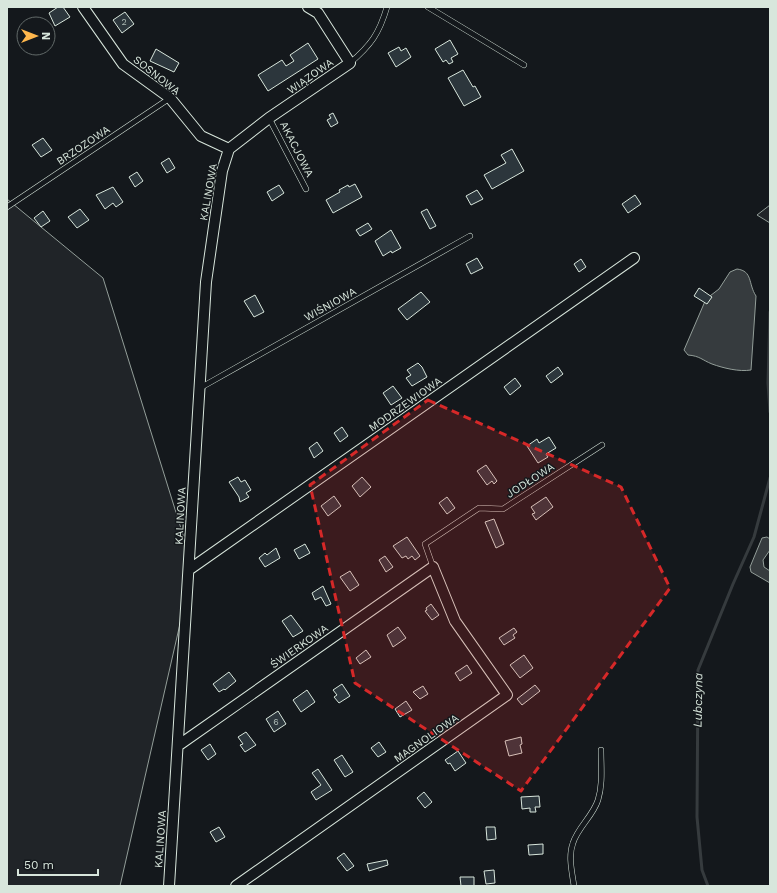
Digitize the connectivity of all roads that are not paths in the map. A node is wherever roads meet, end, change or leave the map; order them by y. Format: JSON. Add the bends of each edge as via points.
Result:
{"nodes":[{"id":1,"x":83,"y":7,"type":"edge"},
{"id":2,"x":308,"y":7,"type":"edge"},
{"id":3,"x":387,"y":7,"type":"edge"},
{"id":4,"x":428,"y":7,"type":"edge"},
{"id":5,"x":350,"y":63,"type":"junction"},
{"id":6,"x":524,"y":65,"type":"dead end"},
{"id":7,"x":170,"y":98,"type":"junction"},
{"id":8,"x":269,"y":118,"type":"junction"},
{"id":9,"x":229,"y":149,"type":"junction"},
{"id":10,"x":306,"y":189,"type":"dead end"},
{"id":11,"x":7,"y":207,"type":"edge"},
{"id":12,"x":470,"y":236,"type":"dead end"},
{"id":13,"x":634,"y":258,"type":"dead end"},
{"id":14,"x":200,"y":388,"type":"junction"},
{"id":15,"x":602,"y":445,"type":"dead end"},
{"id":16,"x":433,"y":567,"type":"junction"},
{"id":17,"x":190,"y":569,"type":"junction"},
{"id":18,"x":179,"y":745,"type":"junction"},
{"id":19,"x":601,"y":750,"type":"dead end"},
{"id":20,"x":169,"y":886,"type":"edge"},
{"id":21,"x":236,"y":886,"type":"edge"},
{"id":22,"x":574,"y":886,"type":"edge"}],
"edges":[{"from":1,"to":7,"type":"street","name":"SOSNOWA","via":[[123,64]]},
{"from":2,"to":5,"type":"street","via":[[318,13]]},
{"from":3,"to":5,"type":"lane","name":"WIĄZOWA","via":[[382,24],[369,47]]},
{"from":4,"to":6,"type":"lane"},
{"from":5,"to":8,"type":"street","name":"WIĄZOWA"},
{"from":7,"to":9,"type":"street","name":"SOSNOWA","via":[[201,136]]},
{"from":7,"to":11,"type":"lane","name":"BRZOZOWA"},
{"from":8,"to":9,"type":"street","name":"WIĄZOWA"},
{"from":8,"to":10,"type":"lane","name":"AKACJOWA"},
{"from":9,"to":14,"type":"street","name":"KALINOWA","via":[[222,171],[206,282]]},
{"from":12,"to":14,"type":"lane","name":"WIŚNIOWA"},
{"from":13,"to":17,"type":"street","name":"MODRZEWIOWA"},
{"from":14,"to":17,"type":"street","name":"KALINOWA"},
{"from":15,"to":16,"type":"lane","name":"JODŁOWA","via":[[503,509],[479,508],[425,544]]},
{"from":16,"to":18,"type":"street","name":"ŚWIERKOWA"},
{"from":16,"to":21,"type":"street","name":"MAGNOLIOWA","via":[[455,621],[507,695]]},
{"from":17,"to":18,"type":"street","name":"KALINOWA"},
{"from":18,"to":20,"type":"street","name":"KALINOWA"},
{"from":19,"to":22,"type":"lane","via":[[598,801],[593,813],[573,841],[571,850]]}]}
